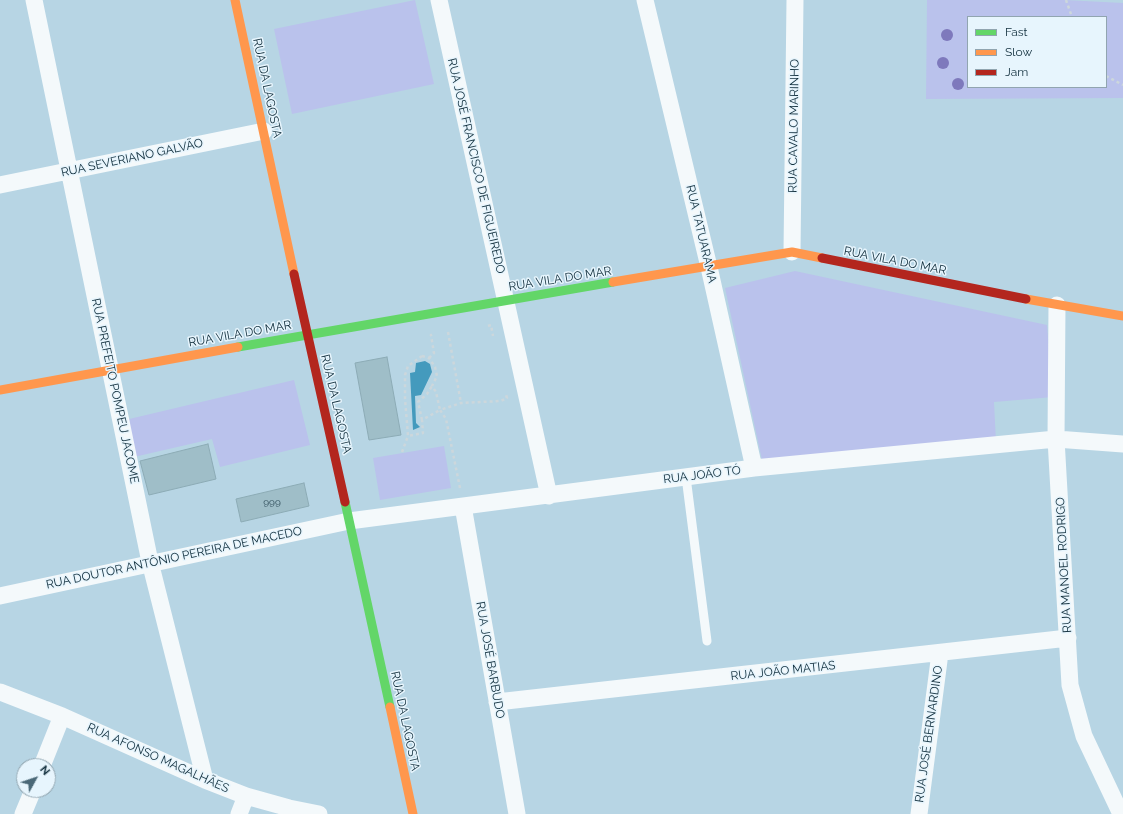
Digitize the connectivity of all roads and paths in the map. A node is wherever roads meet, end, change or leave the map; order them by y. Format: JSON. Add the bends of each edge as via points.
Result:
{"nodes":[{"id":1,"x":34,"y":0,"type":"edge"},
{"id":2,"x":235,"y":0,"type":"edge"},
{"id":3,"x":439,"y":0,"type":"edge"},
{"id":4,"x":645,"y":0,"type":"edge"},
{"id":5,"x":795,"y":0,"type":"edge"},
{"id":6,"x":1066,"y":0,"type":"edge"},
{"id":7,"x":1072,"y":16,"type":"edge"},
{"id":8,"x":1107,"y":77,"type":"edge"},
{"id":9,"x":1123,"y":85,"type":"edge"},
{"id":10,"x":264,"y":131,"type":"junction"},
{"id":11,"x":69,"y":171,"type":"junction"},
{"id":12,"x":0,"y":185,"type":"edge"},
{"id":13,"x":792,"y":252,"type":"junction"},
{"id":14,"x":709,"y":267,"type":"junction"},
{"id":15,"x":506,"y":300,"type":"junction"},
{"id":16,"x":1057,"y":305,"type":"junction"},
{"id":17,"x":1123,"y":316,"type":"edge"},
{"id":18,"x":483,"y":326,"type":"dead end"},
{"id":19,"x":454,"y":331,"type":"dead end"},
{"id":20,"x":447,"y":332,"type":"junction"},
{"id":21,"x":442,"y":333,"type":"dead end"},
{"id":22,"x":307,"y":334,"type":"junction"},
{"id":23,"x":436,"y":334,"type":"dead end"},
{"id":24,"x":494,"y":340,"type":"dead end"},
{"id":25,"x":429,"y":358,"type":"junction"},
{"id":26,"x":111,"y":370,"type":"junction"},
{"id":27,"x":432,"y":386,"type":"junction"},
{"id":28,"x":506,"y":389,"type":"dead end"},
{"id":29,"x":0,"y":390,"type":"edge"},
{"id":30,"x":461,"y":403,"type":"junction"},
{"id":31,"x":440,"y":410,"type":"junction"},
{"id":32,"x":422,"y":420,"type":"junction"},
{"id":33,"x":408,"y":436,"type":"junction"},
{"id":34,"x":1056,"y":439,"type":"junction"},
{"id":35,"x":1123,"y":444,"type":"edge"},
{"id":36,"x":402,"y":452,"type":"dead end"},
{"id":37,"x":754,"y":468,"type":"junction"},
{"id":38,"x":686,"y":477,"type":"junction"},
{"id":39,"x":460,"y":488,"type":"dead end"},
{"id":40,"x":549,"y":496,"type":"junction"},
{"id":41,"x":462,"y":506,"type":"junction"},
{"id":42,"x":349,"y":521,"type":"junction"},
{"id":43,"x":150,"y":562,"type":"junction"},
{"id":44,"x":0,"y":596,"type":"edge"},
{"id":45,"x":1068,"y":638,"type":"junction"},
{"id":46,"x":706,"y":641,"type":"dead end"},
{"id":47,"x":940,"y":653,"type":"junction"},
{"id":48,"x":0,"y":692,"type":"edge"},
{"id":49,"x":497,"y":702,"type":"junction"},
{"id":50,"x":62,"y":716,"type":"junction"},
{"id":51,"x":45,"y":758,"type":"edge"},
{"id":52,"x":205,"y":780,"type":"junction"},
{"id":53,"x":246,"y":796,"type":"junction"},
{"id":54,"x":30,"y":798,"type":"edge"},
{"id":55,"x":23,"y":814,"type":"edge"},
{"id":56,"x":239,"y":814,"type":"edge"},
{"id":57,"x":319,"y":814,"type":"edge"},
{"id":58,"x":413,"y":814,"type":"edge"},
{"id":59,"x":518,"y":814,"type":"edge"},
{"id":60,"x":919,"y":814,"type":"edge"},
{"id":61,"x":1121,"y":814,"type":"edge"}],
"edges":[{"from":1,"to":11,"type":"street","name":"RUA PREFEITO POMPEU JACOME"},
{"from":2,"to":10,"type":"street","name":"RUA DA LAGOSTA"},
{"from":3,"to":15,"type":"street","name":"RUA JOSÉ FRANCISCO DE FIGUEIREDO"},
{"from":4,"to":14,"type":"street","name":"RUA TATUARAMA"},
{"from":5,"to":13,"type":"street","name":"RUA CAVALO MARINHO"},
{"from":6,"to":7,"type":"path"},
{"from":8,"to":9,"type":"path"},
{"from":10,"to":11,"type":"street","name":"RUA SEVERIANO GALVÃO"},
{"from":10,"to":22,"type":"street","name":"RUA DA LAGOSTA"},
{"from":11,"to":12,"type":"street","name":"RUA SEVERIANO GALVÃO"},
{"from":11,"to":26,"type":"street","name":"RUA PREFEITO POMPEU JACOME"},
{"from":13,"to":14,"type":"street","name":"RUA VILA DO MAR"},
{"from":13,"to":16,"type":"street","name":"RUA VILA DO MAR"},
{"from":14,"to":15,"type":"street","name":"RUA VILA DO MAR"},
{"from":14,"to":37,"type":"street","name":"RUA TATUARAMA"},
{"from":15,"to":22,"type":"street","name":"RUA VILA DO MAR"},
{"from":15,"to":40,"type":"street","name":"RUA JOSÉ FRANCISCO DE FIGUEIREDO"},
{"from":16,"to":17,"type":"street","name":"RUA VILA DO MAR"},
{"from":16,"to":34,"type":"street","name":"RUA MANOEL RODRIGO"},
{"from":18,"to":24,"type":"path","via":[[491,325]]},
{"from":19,"to":20,"type":"path"},
{"from":20,"to":21,"type":"path"},
{"from":20,"to":30,"type":"path"},
{"from":22,"to":26,"type":"street","name":"RUA VILA DO MAR"},
{"from":22,"to":42,"type":"street","name":"RUA DA LAGOSTA"},
{"from":23,"to":25,"type":"path","via":[[431,335],[434,354]]},
{"from":25,"to":27,"type":"path","via":[[437,376]]},
{"from":25,"to":33,"type":"path","via":[[422,356],[415,360],[408,366],[405,375]]},
{"from":26,"to":29,"type":"street","name":"RUA VILA DO MAR"},
{"from":26,"to":43,"type":"street","name":"RUA PREFEITO POMPEU JACOME"},
{"from":27,"to":31,"type":"path"},
{"from":27,"to":32,"type":"path","via":[[418,402]]},
{"from":28,"to":30,"type":"path","via":[[507,398],[501,401]]},
{"from":30,"to":31,"type":"path"},
{"from":31,"to":32,"type":"path"},
{"from":31,"to":39,"type":"path","via":[[446,420]]},
{"from":32,"to":33,"type":"path","via":[[423,433]]},
{"from":33,"to":36,"type":"path"},
{"from":34,"to":35,"type":"street","name":"RUA JOÃO TÓ"},
{"from":34,"to":37,"type":"street","name":"RUA JOÃO TÓ"},
{"from":34,"to":45,"type":"street","name":"RUA MANOEL RODRIGO"},
{"from":37,"to":38,"type":"street","name":"RUA JOÃO TÓ"},
{"from":38,"to":40,"type":"street","name":"RUA JOÃO TÓ"},
{"from":38,"to":46,"type":"lane"},
{"from":40,"to":41,"type":"street","name":"RUA JOÃO TÓ"},
{"from":41,"to":42,"type":"street","name":"RUA JOÃO TÓ"},
{"from":41,"to":49,"type":"street","name":"RUA JOSÉ BARBUDO"},
{"from":42,"to":43,"type":"street","name":"RUA DOUTOR ANTÔNIO PEREIRA DE MACEDO"},
{"from":42,"to":58,"type":"street","name":"RUA DA LAGOSTA"},
{"from":43,"to":44,"type":"street","name":"RUA DOUTOR ANTÔNIO PEREIRA DE MACEDO"},
{"from":43,"to":52,"type":"street","name":"RUA PREFEITO POMPEU JACOME"},
{"from":45,"to":47,"type":"street","name":"RUA JOÃO MATIAS"},
{"from":45,"to":61,"type":"street","name":"RUA MANOEL RODRIGO","via":[[1070,685],[1075,709],[1084,736]]},
{"from":47,"to":49,"type":"street","name":"RUA JOÃO MATIAS"},
{"from":47,"to":60,"type":"street","name":"RUA JOSÉ BERNARDINO"},
{"from":48,"to":50,"type":"street","name":"RUA AFONSO MAGALHÃES"},
{"from":49,"to":59,"type":"street","name":"RUA JOSÉ BARBUDO"},
{"from":50,"to":51,"type":"street"},
{"from":50,"to":52,"type":"street","name":"RUA AFONSO MAGALHÃES"},
{"from":52,"to":53,"type":"street","name":"RUA AFONSO MAGALHÃES"},
{"from":53,"to":56,"type":"street"},
{"from":53,"to":57,"type":"street","name":"RUA AFONSO MAGALHÃES"},
{"from":54,"to":55,"type":"street"}]}
